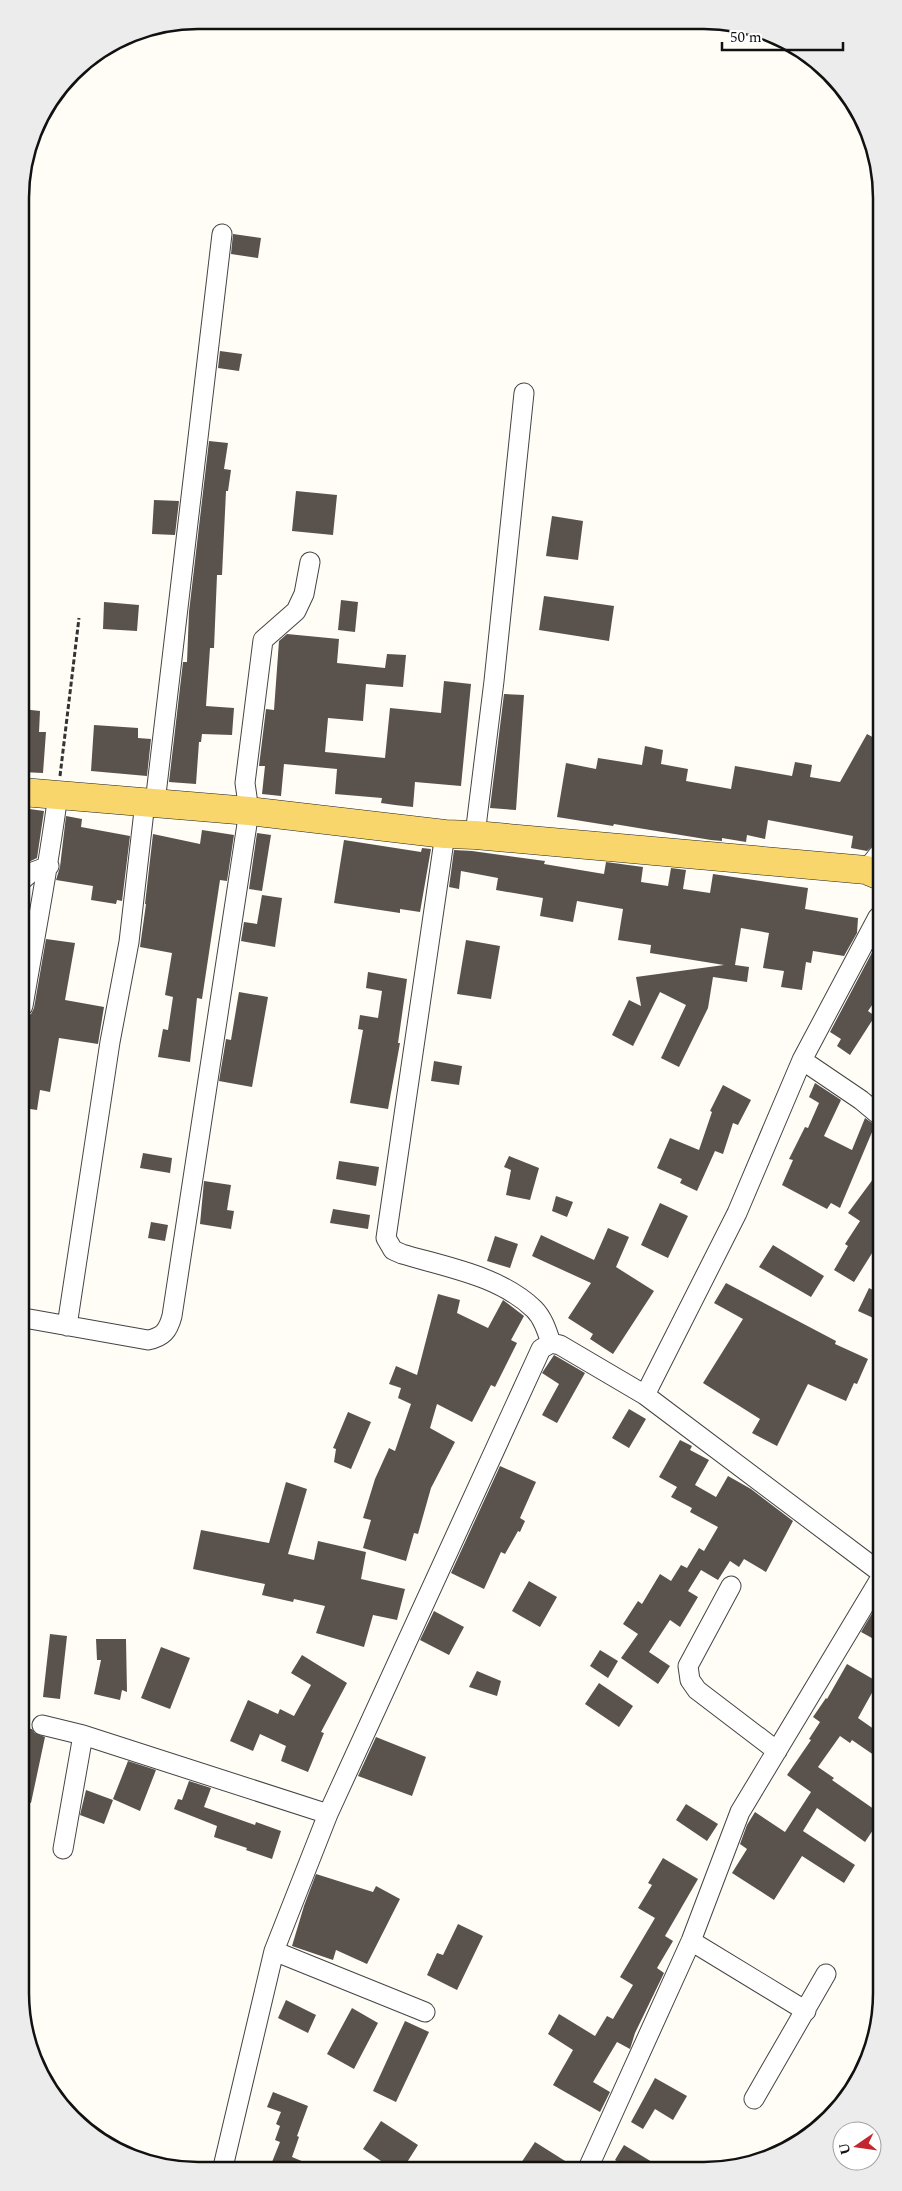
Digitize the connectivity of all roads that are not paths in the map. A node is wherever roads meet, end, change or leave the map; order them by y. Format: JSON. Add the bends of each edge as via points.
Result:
{"nodes":[{"id":1,"x":222,"y":234,"type":"dead end"},
{"id":2,"x":524,"y":393,"type":"dead end"},
{"id":3,"x":310,"y":562,"type":"dead end"},
{"id":4,"x":29,"y":792,"type":"edge"},
{"id":5,"x":58,"y":794,"type":"junction"},
{"id":6,"x":150,"y":802,"type":"junction"},
{"id":7,"x":249,"y":811,"type":"junction"},
{"id":8,"x":445,"y":834,"type":"junction"},
{"id":9,"x":475,"y":835,"type":"junction"},
{"id":10,"x":49,"y":866,"type":"junction"},
{"id":11,"x":873,"y":867,"type":"edge"},
{"id":12,"x":29,"y":874,"type":"edge"},
{"id":13,"x":30,"y":919,"type":"edge"},
{"id":14,"x":873,"y":926,"type":"edge"},
{"id":15,"x":802,"y":1060,"type":"junction"},
{"id":16,"x":873,"y":1110,"type":"edge"},
{"id":17,"x":29,"y":1319,"type":"edge"},
{"id":18,"x":67,"y":1326,"type":"junction"},
{"id":19,"x":551,"y":1343,"type":"junction"},
{"id":20,"x":645,"y":1395,"type":"junction"},
{"id":21,"x":873,"y":1567,"type":"edge"},
{"id":22,"x":730,"y":1586,"type":"dead end"},
{"id":23,"x":873,"y":1591,"type":"edge"},
{"id":24,"x":42,"y":1725,"type":"dead end"},
{"id":25,"x":83,"y":1734,"type":"junction"},
{"id":26,"x":777,"y":1751,"type":"junction"},
{"id":27,"x":328,"y":1814,"type":"junction"},
{"id":28,"x":63,"y":1849,"type":"dead end"},
{"id":29,"x":691,"y":1941,"type":"junction"},
{"id":30,"x":274,"y":1951,"type":"junction"},
{"id":31,"x":826,"y":1974,"type":"dead end"},
{"id":32,"x":806,"y":2011,"type":"junction"},
{"id":33,"x":425,"y":2012,"type":"dead end"},
{"id":34,"x":754,"y":2099,"type":"dead end"},
{"id":35,"x":223,"y":2162,"type":"edge"},
{"id":36,"x":591,"y":2162,"type":"edge"}],
"edges":[{"from":1,"to":6,"type":"street"},
{"from":2,"to":9,"type":"street"},
{"from":3,"to":7,"type":"street","via":[[304,594],[296,611],[263,640],[245,783]]},
{"from":4,"to":5,"type":"main road"},
{"from":5,"to":6,"type":"main road"},
{"from":5,"to":10,"type":"street"},
{"from":6,"to":7,"type":"main road"},
{"from":6,"to":18,"type":"street"},
{"from":7,"to":8,"type":"main road"},
{"from":7,"to":18,"type":"street","via":[[168,1329],[161,1337],[148,1340]]},
{"from":8,"to":9,"type":"main road"},
{"from":8,"to":19,"type":"street","via":[[386,1238],[393,1250],[402,1254],[470,1274],[513,1292],[535,1310],[545,1324]]},
{"from":9,"to":11,"type":"main road"},
{"from":10,"to":12,"type":"street"},
{"from":10,"to":13,"type":"street"},
{"from":14,"to":15,"type":"street"},
{"from":15,"to":16,"type":"street"},
{"from":15,"to":20,"type":"street","via":[[737,1212]]},
{"from":17,"to":18,"type":"street"},
{"from":19,"to":20,"type":"street","via":[[560,1344]]},
{"from":19,"to":27,"type":"street","via":[[541,1349],[534,1363]]},
{"from":20,"to":21,"type":"street"},
{"from":22,"to":26,"type":"street","via":[[688,1666],[690,1680],[697,1690]]},
{"from":23,"to":26,"type":"street"},
{"from":24,"to":25,"type":"street"},
{"from":25,"to":27,"type":"street"},
{"from":25,"to":28,"type":"street"},
{"from":26,"to":29,"type":"street","via":[[740,1812]]},
{"from":27,"to":30,"type":"street"},
{"from":29,"to":32,"type":"street"},
{"from":29,"to":36,"type":"street"},
{"from":30,"to":33,"type":"street"},
{"from":30,"to":35,"type":"street"},
{"from":31,"to":32,"type":"street"},
{"from":32,"to":34,"type":"street"}]}
